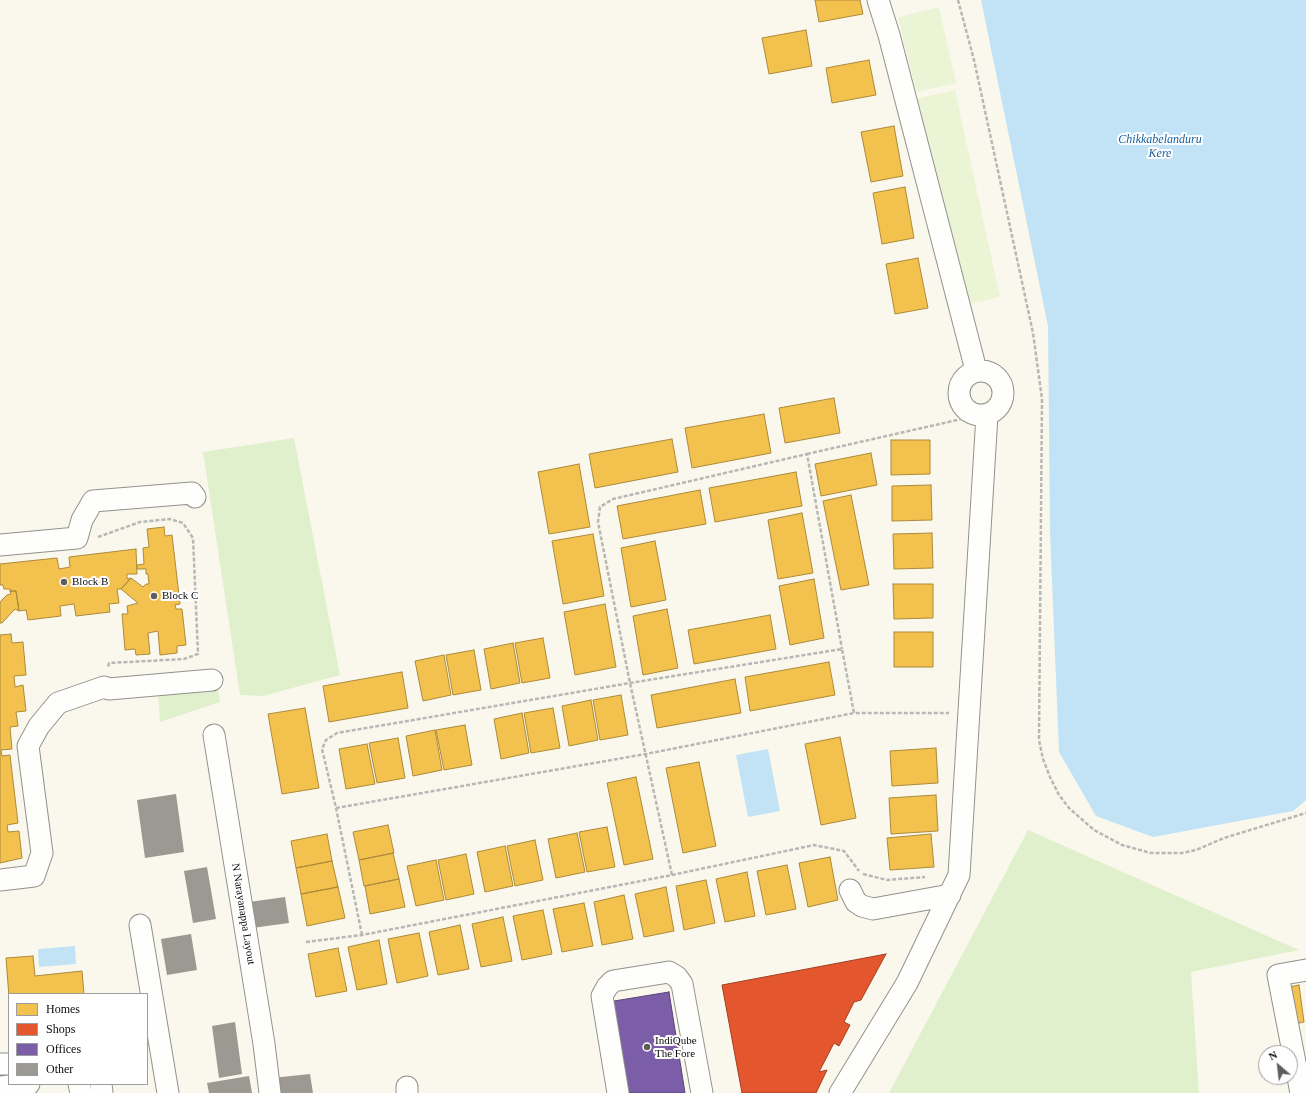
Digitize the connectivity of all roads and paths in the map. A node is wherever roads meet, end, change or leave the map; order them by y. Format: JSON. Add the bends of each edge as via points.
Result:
{"nodes":[{"id":1,"x":878,"y":0,"type":"edge"},
{"id":2,"x":958,"y":0,"type":"edge"},
{"id":3,"x":976,"y":370,"type":"junction"},
{"id":4,"x":982,"y":415,"type":"junction"},
{"id":5,"x":807,"y":454,"type":"junction"},
{"id":6,"x":195,"y":497,"type":"dead end"},
{"id":7,"x":77,"y":538,"type":"junction"},
{"id":8,"x":0,"y":545,"type":"edge"},
{"id":9,"x":842,"y":649,"type":"junction"},
{"id":10,"x":212,"y":680,"type":"dead end"},
{"id":11,"x":630,"y":683,"type":"junction"},
{"id":12,"x":104,"y":687,"type":"junction"},
{"id":13,"x":854,"y":713,"type":"junction"},
{"id":14,"x":970,"y":714,"type":"junction"},
{"id":15,"x":214,"y":735,"type":"dead end"},
{"id":16,"x":646,"y":754,"type":"junction"},
{"id":17,"x":336,"y":808,"type":"junction"},
{"id":18,"x":1306,"y":813,"type":"edge"},
{"id":19,"x":672,"y":875,"type":"junction"},
{"id":20,"x":959,"y":875,"type":"junction"},
{"id":21,"x":0,"y":880,"type":"edge"},
{"id":22,"x":850,"y":890,"type":"dead end"},
{"id":23,"x":950,"y":895,"type":"junction"},
{"id":24,"x":140,"y":925,"type":"dead end"},
{"id":25,"x":362,"y":935,"type":"junction"},
{"id":26,"x":306,"y":942,"type":"dead end"},
{"id":27,"x":1306,"y":970,"type":"edge"},
{"id":28,"x":19,"y":1085,"type":"edge"},
{"id":29,"x":0,"y":1087,"type":"edge"},
{"id":30,"x":168,"y":1093,"type":"edge"},
{"id":31,"x":270,"y":1093,"type":"edge"},
{"id":32,"x":618,"y":1093,"type":"edge"},
{"id":33,"x":702,"y":1093,"type":"edge"},
{"id":34,"x":840,"y":1093,"type":"edge"},
{"id":35,"x":1301,"y":1093,"type":"edge"}],
"edges":[{"from":1,"to":3,"type":"street"},
{"from":2,"to":18,"type":"path","via":[[974,60],[1033,333],[1042,399],[1039,740],[1050,777],[1069,808],[1094,830],[1122,845],[1151,853],[1182,853],[1196,850],[1224,838]]},
{"from":3,"to":4,"type":"street","via":[[963,378],[958,393],[963,408]]},
{"from":3,"to":4,"type":"street","via":[[996,375],[1002,383],[1004,392],[1002,402],[996,410]]},
{"from":4,"to":5,"type":"path"},
{"from":4,"to":14,"type":"street"},
{"from":5,"to":9,"type":"path"},
{"from":5,"to":11,"type":"path","via":[[613,499],[600,508],[598,522]]},
{"from":6,"to":7,"type":"street","via":[[192,493],[93,501],[82,520]]},
{"from":7,"to":8,"type":"street"},
{"from":7,"to":12,"type":"path","via":[[103,536],[140,522],[170,520],[183,523],[193,538],[198,654],[184,659],[109,663]]},
{"from":9,"to":11,"type":"path"},
{"from":9,"to":13,"type":"path"},
{"from":10,"to":12,"type":"street","via":[[109,689]]},
{"from":11,"to":16,"type":"path"},
{"from":11,"to":17,"type":"path","via":[[337,733],[326,740],[322,749]]},
{"from":12,"to":21,"type":"street","via":[[58,704],[39,726],[28,746],[42,853],[34,876]]},
{"from":13,"to":14,"type":"path"},
{"from":13,"to":16,"type":"path"},
{"from":14,"to":20,"type":"street"},
{"from":15,"to":31,"type":"street","name":"N Narayanappa Layout"},
{"from":16,"to":17,"type":"path"},
{"from":16,"to":19,"type":"path"},
{"from":17,"to":25,"type":"path"},
{"from":19,"to":20,"type":"path","via":[[814,845],[844,851],[860,873],[887,880]]},
{"from":19,"to":25,"type":"path"},
{"from":20,"to":23,"type":"street"},
{"from":22,"to":23,"type":"street","via":[[856,902],[872,909]]},
{"from":23,"to":34,"type":"street","via":[[907,983]]},
{"from":24,"to":30,"type":"street"},
{"from":25,"to":26,"type":"path"},
{"from":27,"to":35,"type":"street","via":[[1278,975]]},
{"from":28,"to":29,"type":"street"},
{"from":32,"to":33,"type":"street","via":[[602,996],[613,981],[669,972],[677,976],[682,984]]}]}
